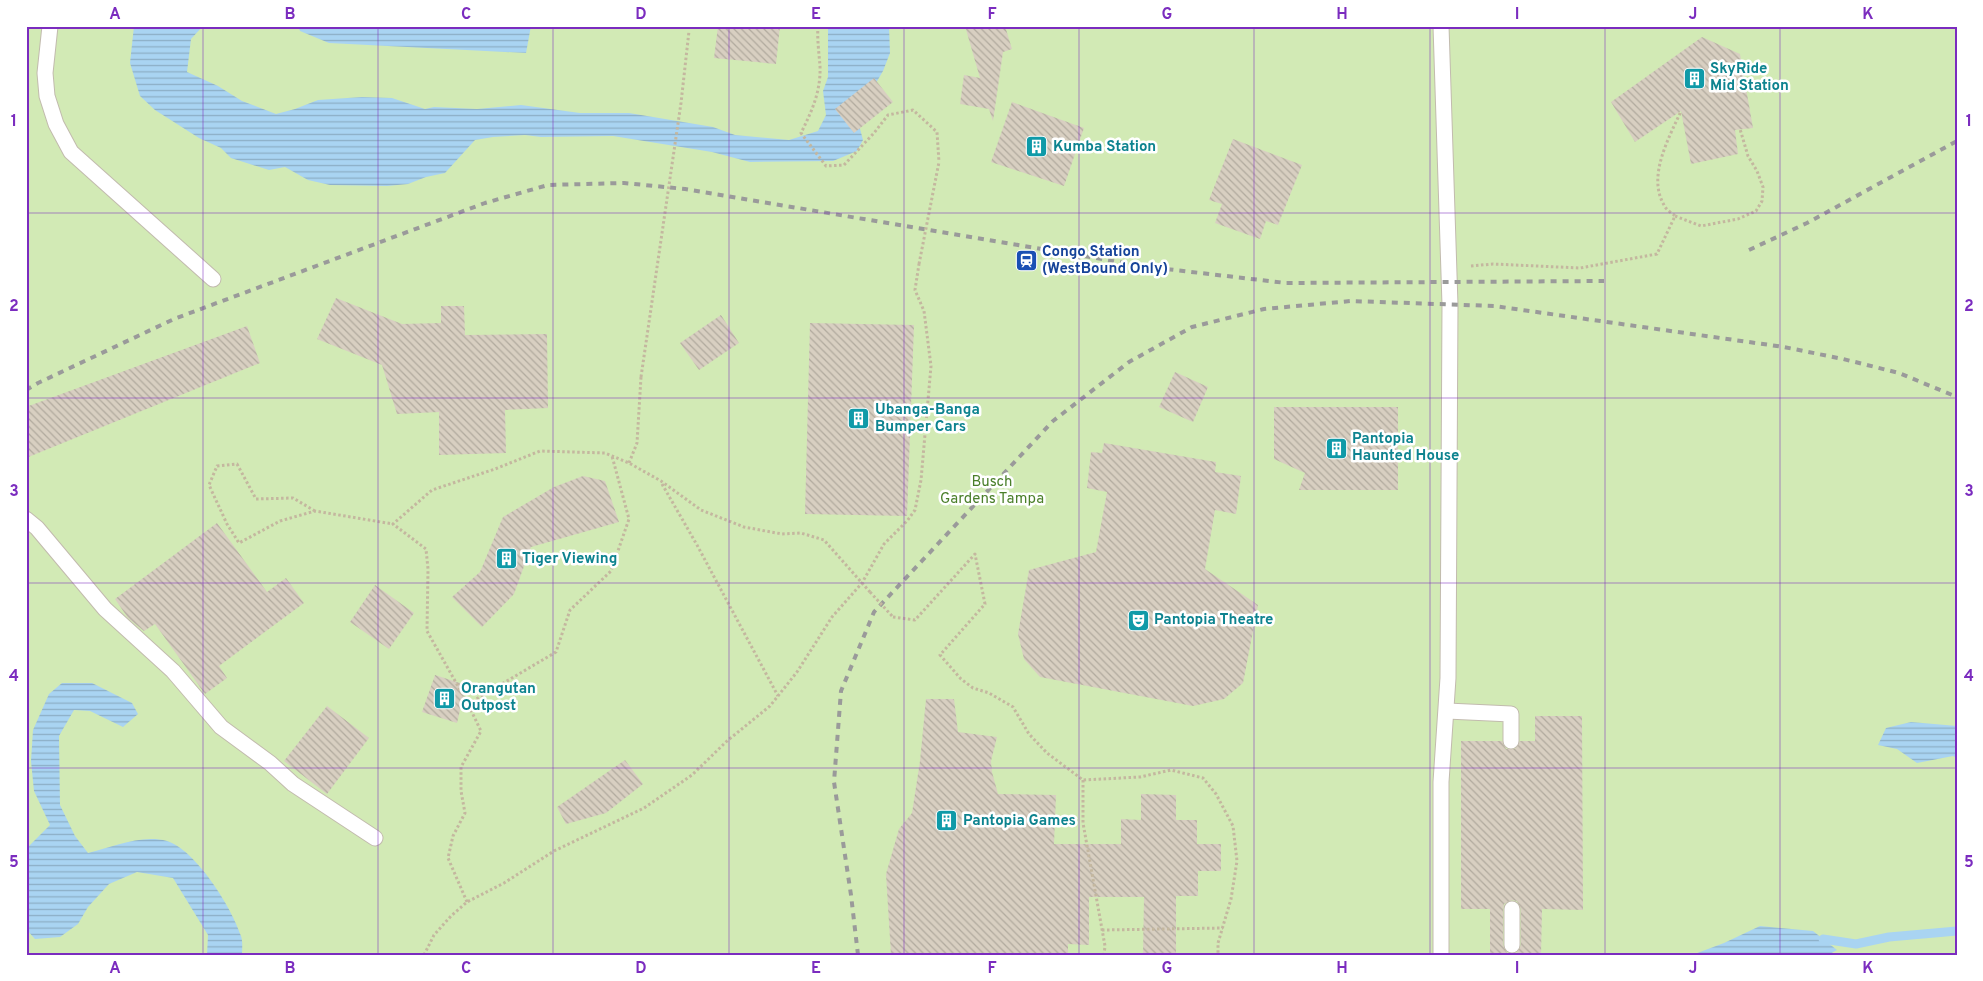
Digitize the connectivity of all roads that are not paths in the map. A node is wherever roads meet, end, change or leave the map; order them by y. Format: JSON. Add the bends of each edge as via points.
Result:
{"nodes":[{"id":1,"x":50,"y":26,"type":"edge"},
{"id":2,"x":1441,"y":26,"type":"edge"},
{"id":3,"x":213,"y":279,"type":"dead end"},
{"id":4,"x":26,"y":520,"type":"edge"},
{"id":5,"x":1446,"y":711,"type":"junction"},
{"id":6,"x":1511,"y":741,"type":"dead end"},
{"id":7,"x":375,"y":838,"type":"dead end"},
{"id":8,"x":1512,"y":909,"type":"dead end"},
{"id":9,"x":1512,"y":945,"type":"dead end"},
{"id":10,"x":1441,"y":955,"type":"edge"}],
"edges":[{"from":1,"to":3,"type":"lane","via":[[45,73],[47,96],[56,124],[72,152]]},
{"from":2,"to":5,"type":"lane","via":[[1450,267]]},
{"from":4,"to":7,"type":"lane","via":[[37,528],[105,609],[173,671],[221,726],[292,784]]},
{"from":5,"to":6,"type":"lane","via":[[1511,714]]},
{"from":5,"to":10,"type":"lane","via":[[1441,782]]},
{"from":8,"to":9,"type":"lane"}]}
